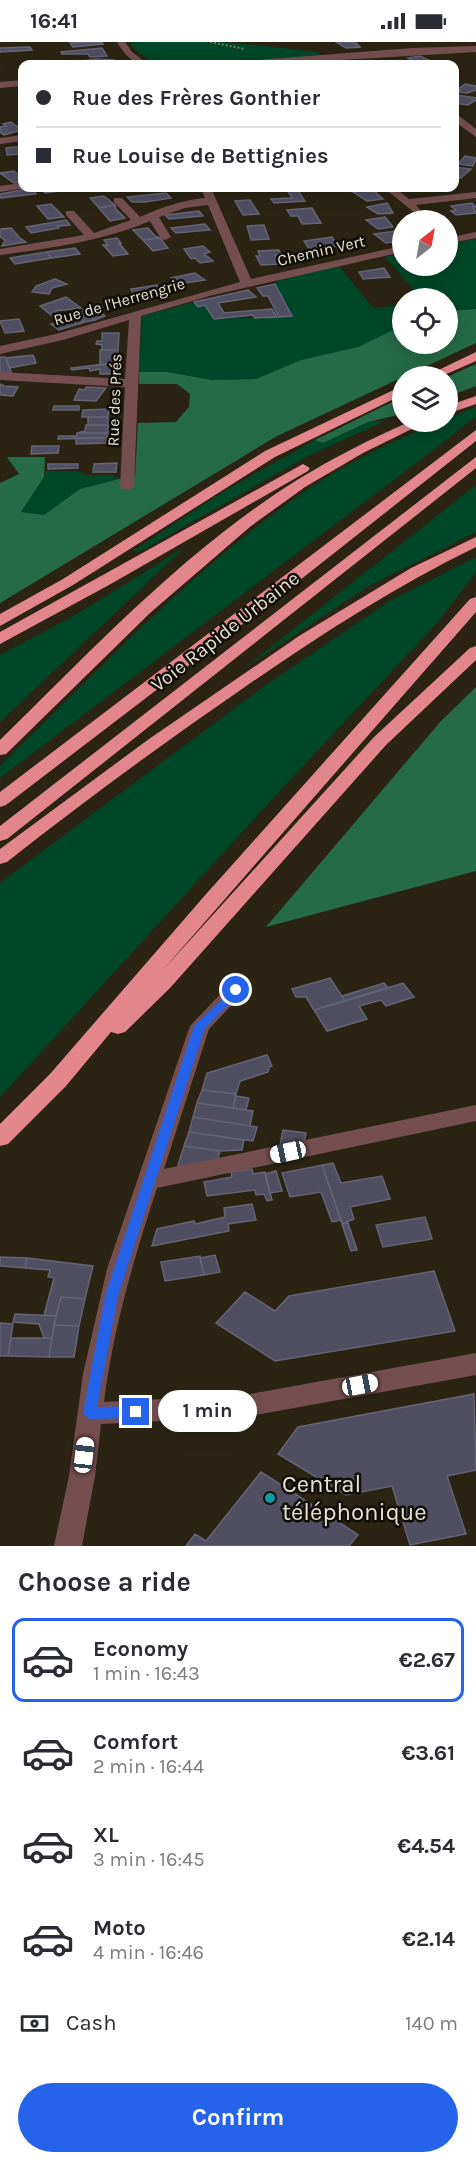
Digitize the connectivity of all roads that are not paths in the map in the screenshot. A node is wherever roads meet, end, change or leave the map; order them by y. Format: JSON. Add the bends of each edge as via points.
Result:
{"nodes":[{"id":1,"x":121,"y":42,"type":"edge"},
{"id":2,"x":476,"y":49,"type":"edge"},
{"id":3,"x":445,"y":50,"type":"junction"},
{"id":4,"x":138,"y":60,"type":"edge"},
{"id":5,"x":301,"y":60,"type":"edge"},
{"id":6,"x":450,"y":60,"type":"edge"},
{"id":7,"x":18,"y":83,"type":"edge"},
{"id":8,"x":0,"y":85,"type":"edge"},
{"id":9,"x":459,"y":119,"type":"edge"},
{"id":10,"x":476,"y":134,"type":"edge"},
{"id":11,"x":18,"y":139,"type":"edge"},
{"id":12,"x":0,"y":141,"type":"edge"},
{"id":13,"x":18,"y":187,"type":"edge"},
{"id":14,"x":0,"y":189,"type":"edge"},
{"id":15,"x":208,"y":192,"type":"edge"},
{"id":16,"x":394,"y":192,"type":"edge"},
{"id":17,"x":476,"y":195,"type":"edge"},
{"id":18,"x":118,"y":200,"type":"dead end"},
{"id":19,"x":211,"y":201,"type":"junction"},
{"id":20,"x":407,"y":203,"type":"junction"},
{"id":21,"x":415,"y":210,"type":"edge"},
{"id":22,"x":70,"y":213,"type":"dead end"},
{"id":23,"x":152,"y":214,"type":"junction"},
{"id":24,"x":138,"y":221,"type":"junction"},
{"id":25,"x":476,"y":235,"type":"edge"},
{"id":26,"x":92,"y":237,"type":"junction"},
{"id":27,"x":165,"y":237,"type":"dead end"},
{"id":28,"x":458,"y":239,"type":"edge"},
{"id":29,"x":392,"y":251,"type":"edge"},
{"id":30,"x":0,"y":252,"type":"edge"},
{"id":31,"x":247,"y":284,"type":"junction"},
{"id":32,"x":135,"y":315,"type":"junction"},
{"id":33,"x":0,"y":350,"type":"edge"},
{"id":34,"x":476,"y":356,"type":"edge"},
{"id":35,"x":454,"y":366,"type":"edge"},
{"id":36,"x":0,"y":376,"type":"edge"},
{"id":37,"x":131,"y":383,"type":"junction"},
{"id":38,"x":476,"y":394,"type":"edge"},
{"id":39,"x":392,"y":395,"type":"edge"},
{"id":40,"x":476,"y":400,"type":"edge"},
{"id":41,"x":458,"y":403,"type":"edge"},
{"id":42,"x":458,"y":405,"type":"edge"},
{"id":43,"x":392,"y":426,"type":"edge"},
{"id":44,"x":399,"y":432,"type":"edge"},
{"id":45,"x":476,"y":434,"type":"edge"},
{"id":46,"x":476,"y":461,"type":"edge"},
{"id":47,"x":127,"y":486,"type":"dead end"},
{"id":48,"x":476,"y":541,"type":"edge"},
{"id":49,"x":476,"y":602,"type":"edge"},
{"id":50,"x":0,"y":621,"type":"edge"},
{"id":51,"x":0,"y":639,"type":"edge"},
{"id":52,"x":476,"y":651,"type":"edge"},
{"id":53,"x":0,"y":750,"type":"edge"},
{"id":54,"x":0,"y":801,"type":"edge"},
{"id":55,"x":0,"y":835,"type":"edge"},
{"id":56,"x":0,"y":858,"type":"edge"},
{"id":57,"x":236,"y":990,"type":"dead end"},
{"id":58,"x":58,"y":1080,"type":"junction"},
{"id":59,"x":476,"y":1113,"type":"edge"},
{"id":60,"x":0,"y":1138,"type":"edge"},
{"id":61,"x":148,"y":1181,"type":"junction"},
{"id":62,"x":476,"y":1364,"type":"edge"},
{"id":63,"x":89,"y":1413,"type":"junction"},
{"id":64,"x":68,"y":1546,"type":"edge"}],
"edges":[{"from":1,"to":4,"type":"street"},
{"from":2,"to":3,"type":"street"},
{"from":3,"to":5,"type":"street"},
{"from":3,"to":6,"type":"street"},
{"from":7,"to":8,"type":"street"},
{"from":9,"to":10,"type":"street"},
{"from":11,"to":12,"type":"street"},
{"from":13,"to":14,"type":"street"},
{"from":15,"to":19,"type":"street"},
{"from":16,"to":20,"type":"street"},
{"from":17,"to":20,"type":"street"},
{"from":18,"to":24,"type":"street"},
{"from":19,"to":23,"type":"street","via":[[182,204]]},
{"from":19,"to":31,"type":"street"},
{"from":20,"to":21,"type":"street"},
{"from":22,"to":26,"type":"street"},
{"from":23,"to":24,"type":"street"},
{"from":23,"to":27,"type":"street"},
{"from":24,"to":26,"type":"street"},
{"from":25,"to":28,"type":"street"},
{"from":26,"to":30,"type":"street"},
{"from":29,"to":31,"type":"street","name":"Chemin Vert"},
{"from":31,"to":32,"type":"street","name":"Rue de l'Herrengrie"},
{"from":32,"to":33,"type":"street","name":"Rue de l'Herrengrie"},
{"from":32,"to":37,"type":"street","name":"Rue des Prés"},
{"from":34,"to":35,"type":"highway"},
{"from":36,"to":37,"type":"street"},
{"from":37,"to":47,"type":"street","name":"Rue des Prés"},
{"from":38,"to":41,"type":"highway"},
{"from":39,"to":50,"type":"highway","via":[[270,454]]},
{"from":40,"to":42,"type":"highway"},
{"from":43,"to":51,"type":"highway","via":[[292,474]]},
{"from":44,"to":53,"type":"highway","via":[[325,468],[240,525],[181,575]]},
{"from":45,"to":54,"type":"highway","name":"Voie Rapide Urbaine"},
{"from":46,"to":55,"type":"highway","name":"Voie Rapide Urbaine"},
{"from":48,"to":56,"type":"highway","via":[[397,581],[298,644],[168,733]]},
{"from":49,"to":58,"type":"highway","via":[[214,897]]},
{"from":52,"to":58,"type":"highway","via":[[380,741],[146,1000]]},
{"from":57,"to":61,"type":"street","via":[[200,1026]]},
{"from":58,"to":60,"type":"highway"},
{"from":59,"to":61,"type":"street"},
{"from":61,"to":63,"type":"street","via":[[111,1296]]},
{"from":62,"to":63,"type":"street","via":[[245,1406]]},
{"from":63,"to":64,"type":"street"}]}
